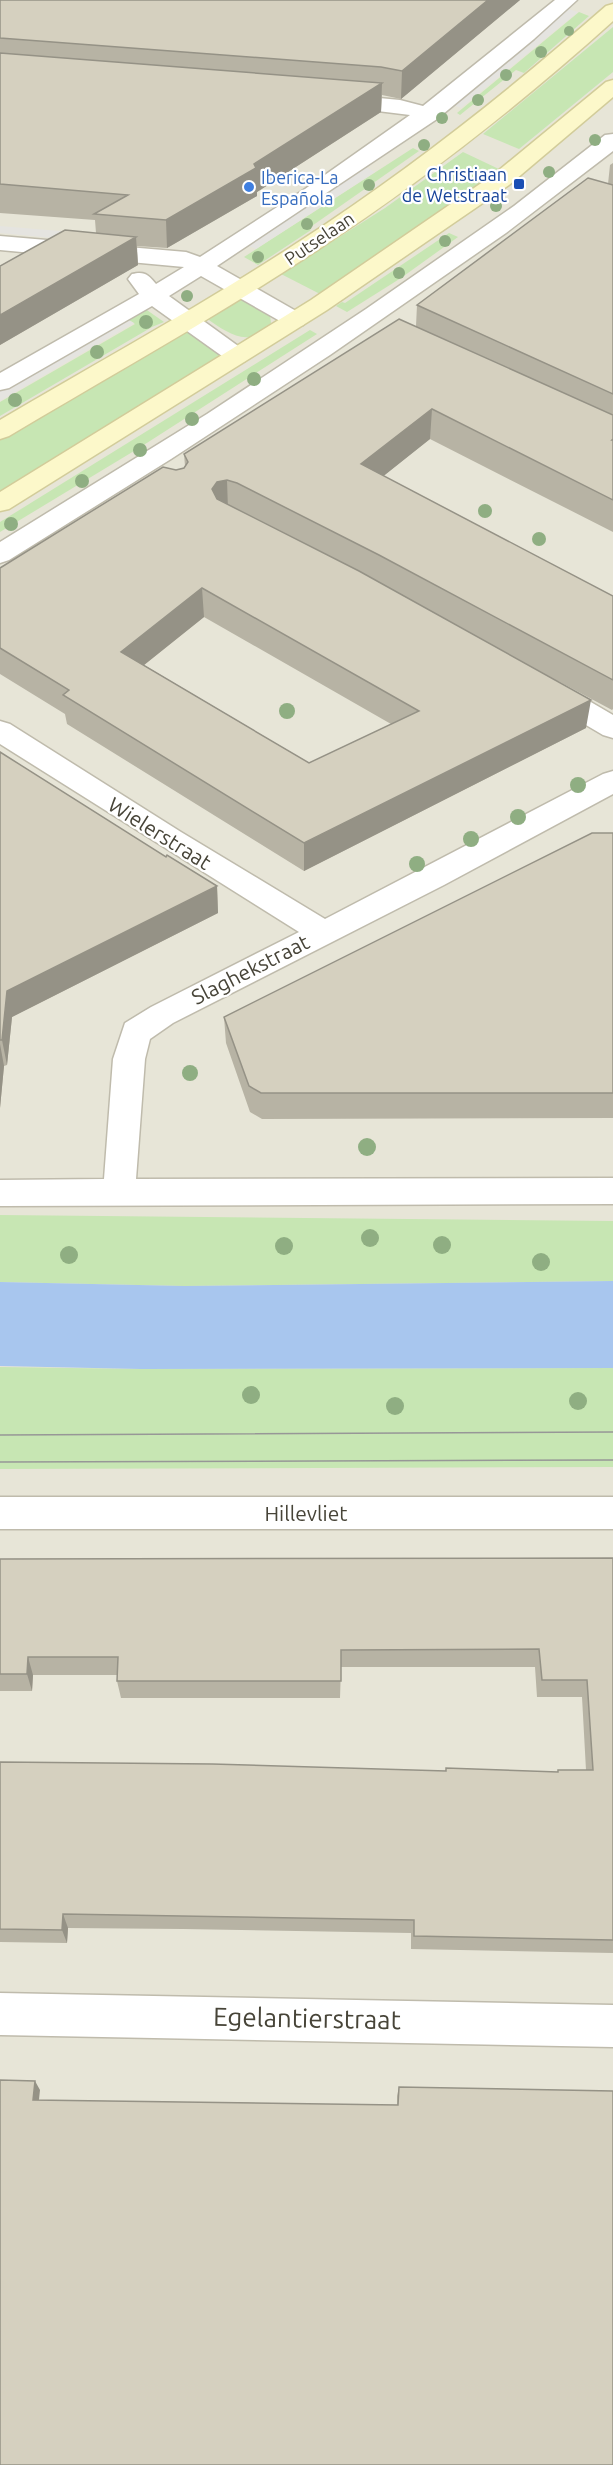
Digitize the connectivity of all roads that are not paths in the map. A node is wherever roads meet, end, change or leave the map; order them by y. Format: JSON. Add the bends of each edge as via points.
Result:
{"nodes":[{"id":1,"x":567,"y":0,"type":"edge"},
{"id":2,"x":613,"y":10,"type":"edge"},
{"id":3,"x":613,"y":86,"type":"edge"},
{"id":4,"x":322,"y":99,"type":"edge"},
{"id":5,"x":429,"y":114,"type":"junction"},
{"id":6,"x":613,"y":140,"type":"edge"},
{"id":7,"x":0,"y":243,"type":"edge"},
{"id":8,"x":110,"y":252,"type":"junction"},
{"id":9,"x":201,"y":266,"type":"junction"},
{"id":10,"x":242,"y":288,"type":"junction"},
{"id":11,"x":152,"y":295,"type":"junction"},
{"id":12,"x":188,"y":319,"type":"junction"},
{"id":13,"x":295,"y":320,"type":"junction"},
{"id":14,"x":365,"y":322,"type":"junction"},
{"id":15,"x":389,"y":334,"type":"edge"},
{"id":16,"x":237,"y":356,"type":"junction"},
{"id":17,"x":0,"y":383,"type":"edge"},
{"id":18,"x":0,"y":431,"type":"edge"},
{"id":19,"x":0,"y":503,"type":"edge"},
{"id":20,"x":0,"y":554,"type":"edge"},
{"id":21,"x":530,"y":680,"type":"edge"},
{"id":22,"x":613,"y":728,"type":"edge"},
{"id":23,"x":0,"y":731,"type":"edge"},
{"id":24,"x":613,"y":781,"type":"edge"},
{"id":25,"x":322,"y":932,"type":"junction"},
{"id":26,"x":119,"y":1191,"type":"junction"},
{"id":27,"x":613,"y":1191,"type":"edge"},
{"id":28,"x":0,"y":1192,"type":"edge"},
{"id":29,"x":0,"y":1513,"type":"edge"},
{"id":30,"x":613,"y":1513,"type":"edge"},
{"id":31,"x":0,"y":2014,"type":"edge"},
{"id":32,"x":613,"y":2026,"type":"edge"}],
"edges":[{"from":1,"to":5,"type":"street","name":"Putselaan"},
{"from":2,"to":10,"type":"main road","name":"Putselaan","via":[[549,68],[460,137]]},
{"from":3,"to":13,"type":"main road","via":[[501,180]]},
{"from":4,"to":5,"type":"street","via":[[400,106]]},
{"from":5,"to":9,"type":"street","name":"Putselaan"},
{"from":6,"to":14,"type":"street","via":[[572,190]]},
{"from":7,"to":8,"type":"street"},
{"from":8,"to":9,"type":"street","via":[[186,259]]},
{"from":8,"to":11,"type":"street","via":[[144,282]]},
{"from":9,"to":10,"type":"street"},
{"from":9,"to":11,"type":"street","name":"Putselaan"},
{"from":10,"to":12,"type":"main road","name":"Putselaan"},
{"from":10,"to":13,"type":"street"},
{"from":11,"to":12,"type":"street"},
{"from":11,"to":17,"type":"street","name":"Putselaan"},
{"from":12,"to":16,"type":"street"},
{"from":12,"to":18,"type":"main road","name":"Putselaan"},
{"from":13,"to":16,"type":"main road"},
{"from":14,"to":15,"type":"street"},
{"from":14,"to":20,"type":"street","via":[[149,475]]},
{"from":16,"to":19,"type":"main road"},
{"from":21,"to":22,"type":"street"},
{"from":23,"to":25,"type":"street","name":"Wielerstraat"},
{"from":24,"to":25,"type":"street","name":"Slaghekstraat"},
{"from":25,"to":26,"type":"street","name":"Slaghekstraat","via":[[162,1014],[136,1032],[129,1059]]},
{"from":26,"to":27,"type":"street"},
{"from":26,"to":28,"type":"street"},
{"from":29,"to":30,"type":"street","name":"Hillevliet"},
{"from":31,"to":32,"type":"street","name":"Egelantierstraat"}]}
